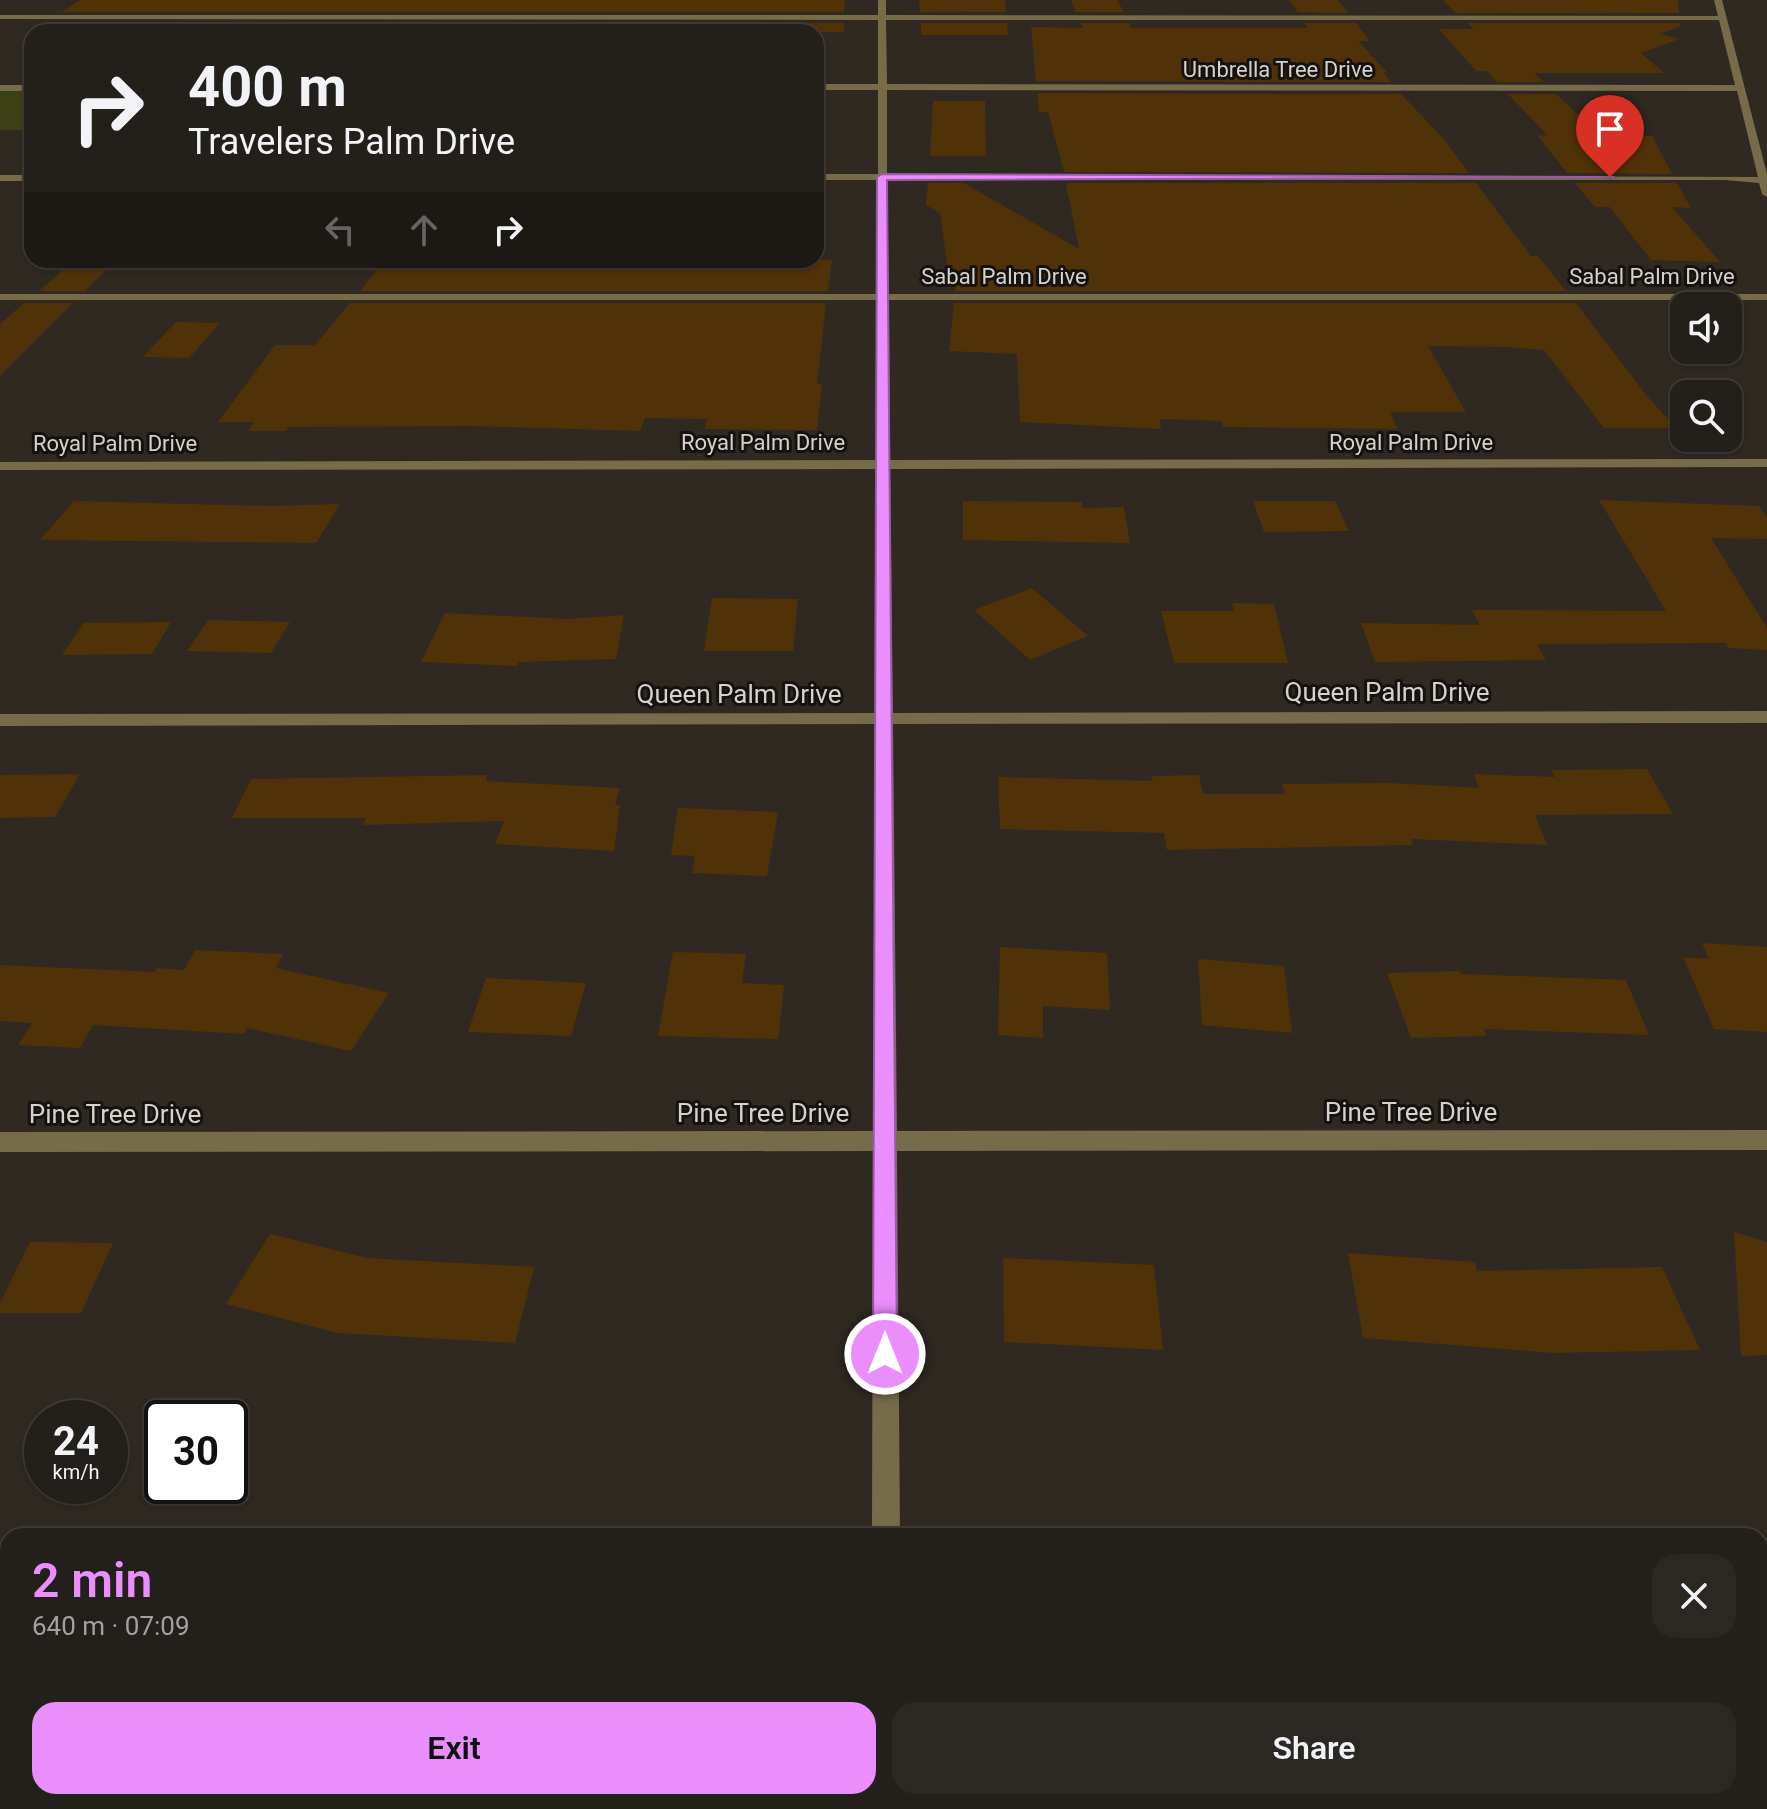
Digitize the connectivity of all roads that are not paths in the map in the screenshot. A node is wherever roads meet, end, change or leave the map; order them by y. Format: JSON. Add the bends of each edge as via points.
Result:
{"nodes":[{"id":1,"x":1718,"y":0,"type":"edge"},
{"id":2,"x":882,"y":8,"type":"edge"},
{"id":3,"x":0,"y":17,"type":"edge"},
{"id":4,"x":1721,"y":18,"type":"junction"},
{"id":5,"x":824,"y":87,"type":"edge"},
{"id":6,"x":882,"y":87,"type":"junction"},
{"id":7,"x":0,"y":88,"type":"edge"},
{"id":8,"x":24,"y":88,"type":"edge"},
{"id":9,"x":1739,"y":88,"type":"junction"},
{"id":10,"x":824,"y":177,"type":"edge"},
{"id":11,"x":882,"y":177,"type":"junction"},
{"id":12,"x":0,"y":178,"type":"edge"},
{"id":13,"x":24,"y":178,"type":"edge"},
{"id":14,"x":1763,"y":180,"type":"junction"},
{"id":15,"x":1767,"y":194,"type":"edge"},
{"id":16,"x":883,"y":296,"type":"junction"},
{"id":17,"x":0,"y":297,"type":"edge"},
{"id":18,"x":1767,"y":297,"type":"edge"},
{"id":19,"x":1767,"y":463,"type":"edge"},
{"id":20,"x":883,"y":464,"type":"junction"},
{"id":21,"x":0,"y":466,"type":"edge"},
{"id":22,"x":1767,"y":717,"type":"edge"},
{"id":23,"x":0,"y":720,"type":"edge"},
{"id":24,"x":884,"y":720,"type":"junction"},
{"id":25,"x":1767,"y":1140,"type":"edge"},
{"id":26,"x":885,"y":1141,"type":"junction"},
{"id":27,"x":0,"y":1142,"type":"edge"},
{"id":28,"x":886,"y":1528,"type":"edge"}],
"edges":[{"from":1,"to":4,"type":"street"},
{"from":2,"to":3,"type":"street"},
{"from":2,"to":4,"type":"street"},
{"from":2,"to":6,"type":"street"},
{"from":4,"to":9,"type":"street"},
{"from":5,"to":6,"type":"street","name":"Umbrella Tree Drive"},
{"from":6,"to":9,"type":"street","name":"Umbrella Tree Drive"},
{"from":6,"to":11,"type":"street"},
{"from":7,"to":8,"type":"street"},
{"from":9,"to":14,"type":"street"},
{"from":10,"to":11,"type":"street"},
{"from":11,"to":14,"type":"street"},
{"from":11,"to":16,"type":"street"},
{"from":12,"to":13,"type":"street"},
{"from":14,"to":15,"type":"street"},
{"from":16,"to":17,"type":"street","name":"Sabal Palm Drive"},
{"from":16,"to":18,"type":"street","name":"Sabal Palm Drive"},
{"from":16,"to":20,"type":"street"},
{"from":19,"to":20,"type":"street","name":"Royal Palm Drive"},
{"from":20,"to":21,"type":"street","name":"Royal Palm Drive"},
{"from":20,"to":24,"type":"street"},
{"from":22,"to":24,"type":"street","name":"Queen Palm Drive"},
{"from":23,"to":24,"type":"street","name":"Queen Palm Drive"},
{"from":24,"to":26,"type":"street"},
{"from":25,"to":26,"type":"street","name":"Pine Tree Drive"},
{"from":26,"to":27,"type":"street","name":"Pine Tree Drive"},
{"from":26,"to":28,"type":"street"}]}
